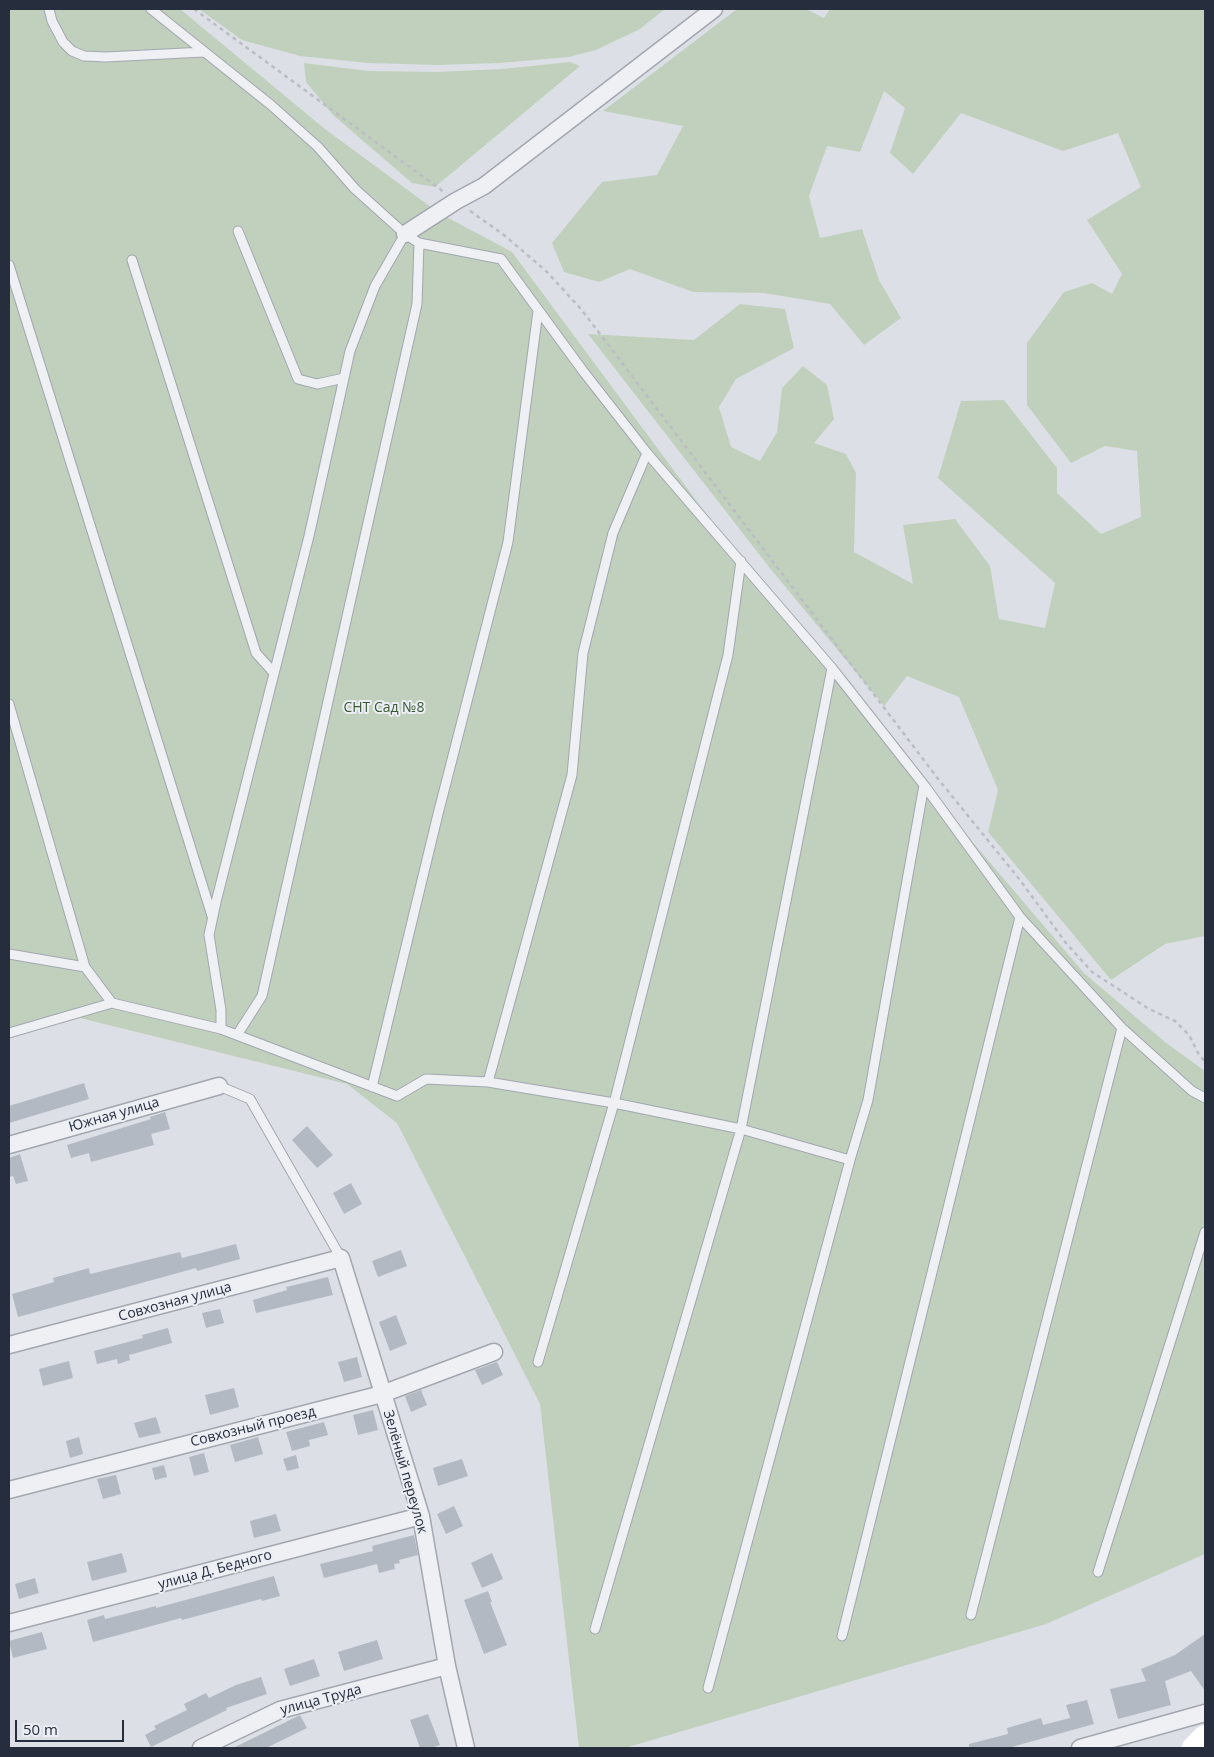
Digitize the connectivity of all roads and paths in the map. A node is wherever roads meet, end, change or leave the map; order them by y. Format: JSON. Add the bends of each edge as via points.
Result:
{"nodes":[{"id":1,"x":49,"y":9,"type":"edge"},
{"id":2,"x":151,"y":9,"type":"edge"},
{"id":3,"x":714,"y":9,"type":"edge"},
{"id":4,"x":204,"y":52,"type":"junction"},
{"id":5,"x":238,"y":231,"type":"dead end"},
{"id":6,"x":404,"y":234,"type":"junction"},
{"id":7,"x":419,"y":243,"type":"junction"},
{"id":8,"x":132,"y":260,"type":"dead end"},
{"id":9,"x":9,"y":265,"type":"edge"},
{"id":10,"x":538,"y":311,"type":"junction"},
{"id":11,"x":344,"y":378,"type":"junction"},
{"id":12,"x":646,"y":453,"type":"junction"},
{"id":13,"x":741,"y":561,"type":"junction"},
{"id":14,"x":832,"y":668,"type":"junction"},
{"id":15,"x":274,"y":673,"type":"junction"},
{"id":16,"x":9,"y":704,"type":"edge"},
{"id":17,"x":924,"y":784,"type":"junction"},
{"id":18,"x":1020,"y":917,"type":"junction"},
{"id":19,"x":213,"y":918,"type":"junction"},
{"id":20,"x":9,"y":954,"type":"edge"},
{"id":21,"x":85,"y":967,"type":"junction"},
{"id":22,"x":112,"y":1003,"type":"junction"},
{"id":23,"x":1122,"y":1028,"type":"junction"},
{"id":24,"x":220,"y":1029,"type":"junction"},
{"id":25,"x":9,"y":1033,"type":"edge"},
{"id":26,"x":237,"y":1035,"type":"junction"},
{"id":27,"x":488,"y":1082,"type":"junction"},
{"id":28,"x":219,"y":1086,"type":"joint"},
{"id":29,"x":372,"y":1086,"type":"junction"},
{"id":30,"x":1205,"y":1098,"type":"edge"},
{"id":31,"x":614,"y":1103,"type":"junction"},
{"id":32,"x":741,"y":1129,"type":"junction"},
{"id":33,"x":9,"y":1145,"type":"edge"},
{"id":34,"x":850,"y":1160,"type":"junction"},
{"id":35,"x":1205,"y":1232,"type":"edge"},
{"id":36,"x":341,"y":1258,"type":"junction"},
{"id":37,"x":9,"y":1345,"type":"edge"},
{"id":38,"x":494,"y":1352,"type":"dead end"},
{"id":39,"x":538,"y":1362,"type":"dead end"},
{"id":40,"x":382,"y":1394,"type":"junction"},
{"id":41,"x":9,"y":1490,"type":"edge"},
{"id":42,"x":421,"y":1516,"type":"junction"},
{"id":43,"x":1098,"y":1572,"type":"dead end"},
{"id":44,"x":971,"y":1615,"type":"dead end"},
{"id":45,"x":9,"y":1623,"type":"edge"},
{"id":46,"x":595,"y":1629,"type":"dead end"},
{"id":47,"x":842,"y":1636,"type":"dead end"},
{"id":48,"x":447,"y":1666,"type":"junction"},
{"id":49,"x":708,"y":1688,"type":"dead end"},
{"id":50,"x":1205,"y":1713,"type":"edge"},
{"id":51,"x":1205,"y":1737,"type":"edge"},
{"id":52,"x":201,"y":1748,"type":"edge"},
{"id":53,"x":466,"y":1748,"type":"edge"},
{"id":54,"x":1080,"y":1748,"type":"edge"},
{"id":55,"x":1194,"y":1748,"type":"edge"}],
"edges":[{"from":1,"to":4,"type":"lane","via":[[63,42],[84,56]]},
{"from":2,"to":4,"type":"lane"},
{"from":3,"to":6,"type":"street","via":[[484,186]]},
{"from":4,"to":6,"type":"lane","via":[[271,105]]},
{"from":5,"to":11,"type":"lane","via":[[298,379],[317,384]]},
{"from":6,"to":7,"type":"lane"},
{"from":6,"to":11,"type":"lane","via":[[375,286],[350,351]]},
{"from":7,"to":10,"type":"lane","via":[[500,259]]},
{"from":7,"to":26,"type":"lane","via":[[416,304],[262,996]]},
{"from":8,"to":15,"type":"lane","via":[[256,653]]},
{"from":9,"to":19,"type":"lane"},
{"from":10,"to":12,"type":"lane"},
{"from":10,"to":29,"type":"lane","via":[[508,542]]},
{"from":11,"to":15,"type":"lane"},
{"from":12,"to":13,"type":"lane"},
{"from":12,"to":27,"type":"lane","via":[[612,534],[583,653],[572,775]]},
{"from":13,"to":14,"type":"lane"},
{"from":13,"to":31,"type":"lane","via":[[728,655]]},
{"from":14,"to":17,"type":"lane"},
{"from":14,"to":32,"type":"lane"},
{"from":15,"to":19,"type":"lane"},
{"from":16,"to":21,"type":"lane"},
{"from":17,"to":18,"type":"lane"},
{"from":17,"to":34,"type":"lane","via":[[868,1100]]},
{"from":18,"to":23,"type":"lane"},
{"from":18,"to":47,"type":"lane"},
{"from":19,"to":24,"type":"lane","via":[[209,935],[221,1010]]},
{"from":20,"to":21,"type":"lane"},
{"from":21,"to":22,"type":"lane"},
{"from":22,"to":24,"type":"lane"},
{"from":22,"to":25,"type":"lane"},
{"from":23,"to":30,"type":"lane","via":[[1192,1091]]},
{"from":23,"to":44,"type":"lane"},
{"from":24,"to":26,"type":"lane"},
{"from":26,"to":29,"type":"lane"},
{"from":27,"to":29,"type":"lane","via":[[426,1079],[397,1096]]},
{"from":27,"to":31,"type":"lane"},
{"from":28,"to":33,"type":"street","name":"Южная улица"},
{"from":28,"to":36,"type":"lane","via":[[250,1099]]},
{"from":31,"to":32,"type":"lane"},
{"from":31,"to":39,"type":"lane"},
{"from":32,"to":34,"type":"lane"},
{"from":32,"to":46,"type":"lane"},
{"from":34,"to":49,"type":"lane"},
{"from":35,"to":43,"type":"lane"},
{"from":36,"to":37,"type":"street","name":"Совхозная улица"},
{"from":36,"to":40,"type":"street","name":"Зелёный переулок"},
{"from":38,"to":40,"type":"street","name":"Совхозный проезд"},
{"from":40,"to":41,"type":"street","name":"Совхозный проезд"},
{"from":40,"to":42,"type":"street","name":"Зелёный переулок"},
{"from":42,"to":45,"type":"street","name":"улица Д. Бедного"},
{"from":42,"to":48,"type":"street","name":"Зелёный переулок"},
{"from":48,"to":52,"type":"street","name":"улица Труда","via":[[280,1710]]},
{"from":48,"to":53,"type":"street","name":"Зелёный переулок"},
{"from":50,"to":54,"type":"street"},
{"from":51,"to":55,"type":"main road"}]}
